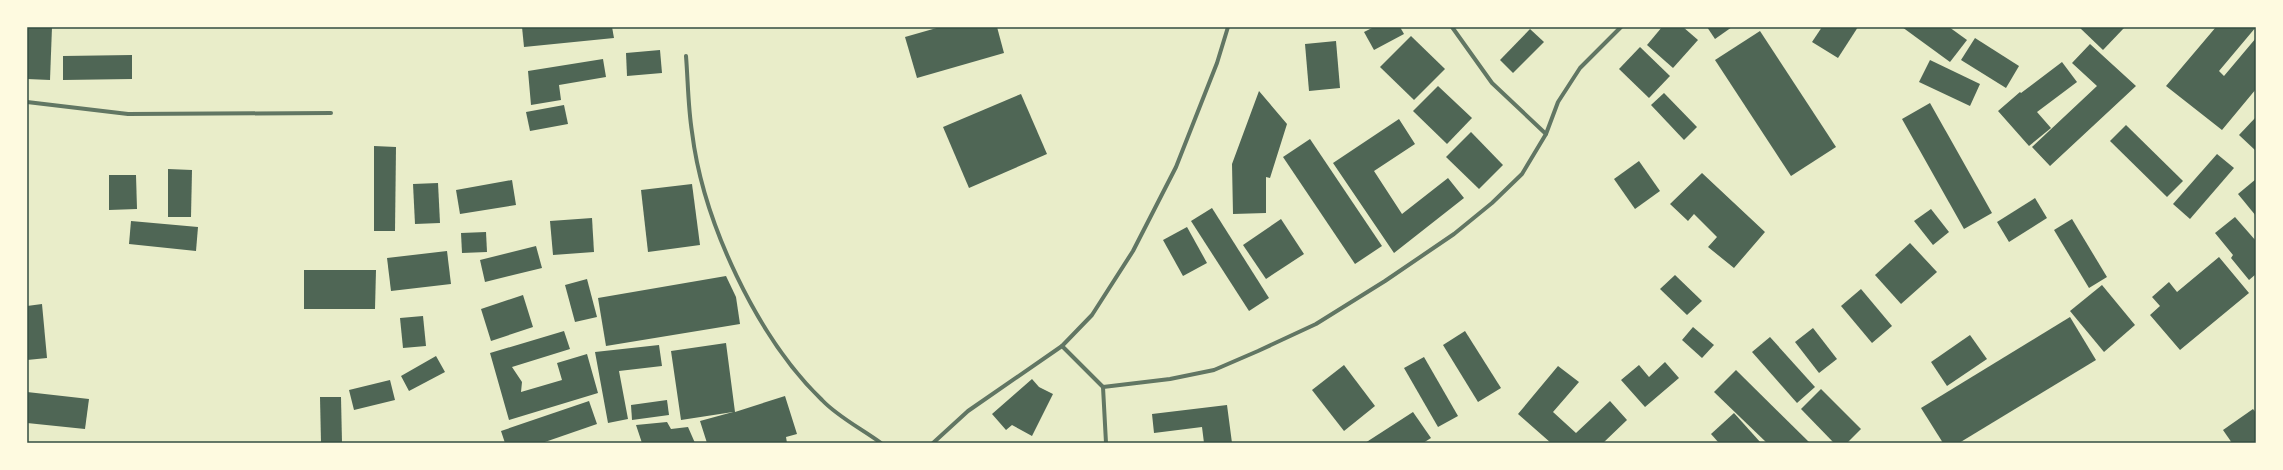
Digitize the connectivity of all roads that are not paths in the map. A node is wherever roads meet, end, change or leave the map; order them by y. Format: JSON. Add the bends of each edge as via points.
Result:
{"nodes":[{"id":1,"x":1228,"y":27,"type":"edge"},
{"id":2,"x":1452,"y":27,"type":"edge"},
{"id":3,"x":1621,"y":27,"type":"edge"},
{"id":4,"x":686,"y":56,"type":"dead end"},
{"id":5,"x":27,"y":102,"type":"edge"},
{"id":6,"x":331,"y":113,"type":"dead end"},
{"id":7,"x":1546,"y":134,"type":"junction"},
{"id":8,"x":1062,"y":346,"type":"junction"},
{"id":9,"x":1103,"y":387,"type":"junction"},
{"id":10,"x":881,"y":443,"type":"edge"},
{"id":11,"x":933,"y":443,"type":"edge"},
{"id":12,"x":1106,"y":443,"type":"edge"}],
"edges":[{"from":1,"to":8,"type":"street","via":[[1218,63],[1176,167],[1134,251],[1092,315]]},
{"from":2,"to":7,"type":"street","via":[[1492,83]]},
{"from":3,"to":7,"type":"street","via":[[1580,68],[1558,102]]},
{"from":4,"to":10,"type":"street","via":[[692,132],[704,189],[735,276],[759,319],[793,369],[823,401]]},
{"from":5,"to":6,"type":"street","via":[[128,114]]},
{"from":7,"to":9,"type":"street","via":[[1522,174],[1482,212],[1392,277],[1316,324],[1214,370],[1170,379]]},
{"from":8,"to":9,"type":"street"},
{"from":8,"to":11,"type":"street","via":[[968,411]]},
{"from":9,"to":12,"type":"street"}]}
